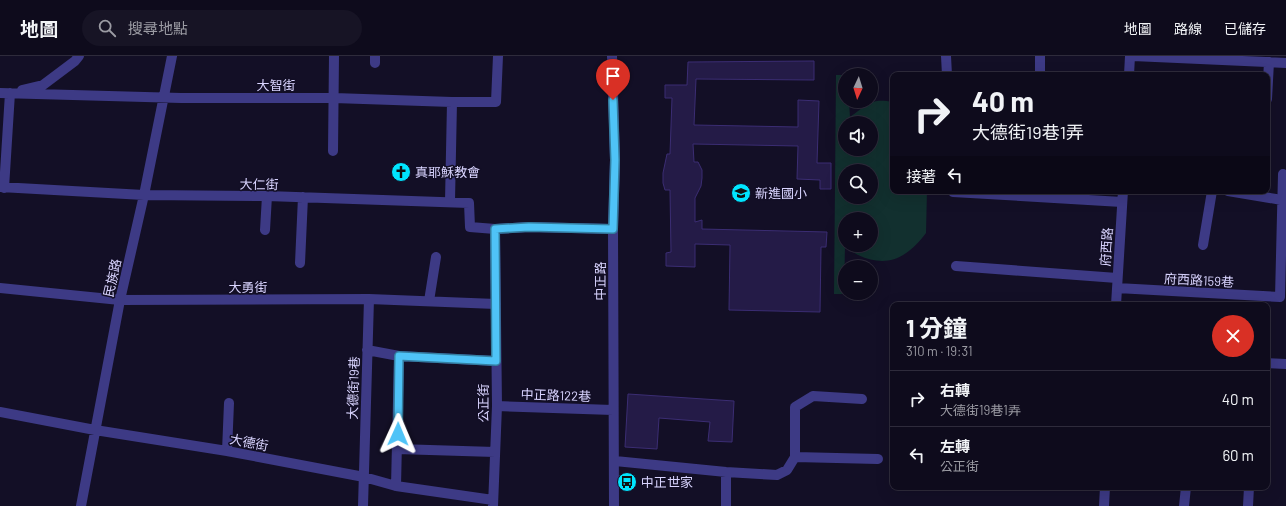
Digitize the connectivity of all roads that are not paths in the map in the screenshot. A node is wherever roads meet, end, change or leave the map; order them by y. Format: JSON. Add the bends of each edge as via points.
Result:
{"nodes":[{"id":1,"x":79,"y":56,"type":"edge"},
{"id":2,"x":172,"y":56,"type":"edge"},
{"id":3,"x":334,"y":56,"type":"edge"},
{"id":4,"x":498,"y":56,"type":"edge"},
{"id":5,"x":612,"y":56,"type":"edge"},
{"id":6,"x":946,"y":56,"type":"edge"},
{"id":7,"x":1040,"y":56,"type":"edge"},
{"id":8,"x":1132,"y":56,"type":"edge"},
{"id":9,"x":1269,"y":62,"type":"junction"},
{"id":10,"x":1286,"y":63,"type":"edge"},
{"id":11,"x":947,"y":72,"type":"edge"},
{"id":12,"x":1040,"y":72,"type":"edge"},
{"id":13,"x":1130,"y":72,"type":"edge"},
{"id":14,"x":1268,"y":72,"type":"edge"},
{"id":15,"x":5,"y":93,"type":"edge"},
{"id":16,"x":0,"y":98,"type":"edge"},
{"id":17,"x":164,"y":98,"type":"junction"},
{"id":18,"x":334,"y":98,"type":"junction"},
{"id":19,"x":452,"y":102,"type":"junction"},
{"id":20,"x":333,"y":151,"type":"dead end"},
{"id":21,"x":1283,"y":174,"type":"dead end"},
{"id":22,"x":2,"y":188,"type":"edge"},
{"id":23,"x":987,"y":194,"type":"edge"},
{"id":24,"x":1123,"y":194,"type":"edge"},
{"id":25,"x":1212,"y":194,"type":"edge"},
{"id":26,"x":1246,"y":194,"type":"edge"},
{"id":27,"x":144,"y":195,"type":"junction"},
{"id":28,"x":266,"y":196,"type":"junction"},
{"id":29,"x":303,"y":197,"type":"junction"},
{"id":30,"x":1282,"y":200,"type":"junction"},
{"id":31,"x":450,"y":202,"type":"junction"},
{"id":32,"x":1122,"y":202,"type":"junction"},
{"id":33,"x":495,"y":229,"type":"junction"},
{"id":34,"x":613,"y":229,"type":"junction"},
{"id":35,"x":265,"y":230,"type":"dead end"},
{"id":36,"x":1203,"y":245,"type":"dead end"},
{"id":37,"x":436,"y":257,"type":"dead end"},
{"id":38,"x":300,"y":263,"type":"dead end"},
{"id":39,"x":956,"y":266,"type":"dead end"},
{"id":40,"x":1117,"y":283,"type":"junction"},
{"id":41,"x":0,"y":288,"type":"edge"},
{"id":42,"x":369,"y":299,"type":"junction"},
{"id":43,"x":120,"y":300,"type":"junction"},
{"id":44,"x":429,"y":301,"type":"junction"},
{"id":45,"x":1116,"y":302,"type":"edge"},
{"id":46,"x":496,"y":304,"type":"junction"},
{"id":47,"x":367,"y":350,"type":"junction"},
{"id":48,"x":399,"y":356,"type":"junction"},
{"id":49,"x":496,"y":361,"type":"junction"},
{"id":50,"x":1270,"y":363,"type":"edge"},
{"id":51,"x":1286,"y":364,"type":"edge"},
{"id":52,"x":862,"y":400,"type":"dead end"},
{"id":53,"x":229,"y":403,"type":"dead end"},
{"id":54,"x":497,"y":406,"type":"junction"},
{"id":55,"x":613,"y":410,"type":"junction"},
{"id":56,"x":0,"y":412,"type":"edge"},
{"id":57,"x":95,"y":430,"type":"junction"},
{"id":58,"x":397,"y":449,"type":"junction"},
{"id":59,"x":227,"y":451,"type":"junction"},
{"id":60,"x":495,"y":452,"type":"junction"},
{"id":61,"x":795,"y":457,"type":"junction"},
{"id":62,"x":878,"y":459,"type":"dead end"},
{"id":63,"x":615,"y":461,"type":"junction"},
{"id":64,"x":726,"y":472,"type":"junction"},
{"id":65,"x":364,"y":477,"type":"junction"},
{"id":66,"x":396,"y":486,"type":"junction"},
{"id":67,"x":1105,"y":490,"type":"edge"},
{"id":68,"x":1186,"y":490,"type":"edge"},
{"id":69,"x":1249,"y":490,"type":"edge"},
{"id":70,"x":493,"y":503,"type":"edge"},
{"id":71,"x":81,"y":506,"type":"edge"},
{"id":72,"x":362,"y":506,"type":"edge"},
{"id":73,"x":614,"y":506,"type":"edge"},
{"id":74,"x":726,"y":506,"type":"edge"},
{"id":75,"x":1104,"y":506,"type":"edge"},
{"id":76,"x":1184,"y":506,"type":"edge"},
{"id":77,"x":1248,"y":506,"type":"edge"}],
"edges":[{"from":1,"to":15,"type":"street","via":[[43,85]]},
{"from":2,"to":17,"type":"street","name":"民族路"},
{"from":3,"to":18,"type":"street"},
{"from":4,"to":19,"type":"street","name":"大智街","via":[[496,102]]},
{"from":5,"to":34,"type":"street","name":"中正路","via":[[615,160]]},
{"from":6,"to":11,"type":"street"},
{"from":7,"to":12,"type":"street"},
{"from":8,"to":9,"type":"street"},
{"from":8,"to":13,"type":"street"},
{"from":9,"to":10,"type":"street"},
{"from":9,"to":14,"type":"street"},
{"from":15,"to":16,"type":"street"},
{"from":15,"to":17,"type":"street","name":"大智街"},
{"from":15,"to":22,"type":"street"},
{"from":17,"to":18,"type":"street","name":"大智街"},
{"from":17,"to":27,"type":"street","name":"民族路"},
{"from":18,"to":19,"type":"street","name":"大智街"},
{"from":18,"to":20,"type":"street"},
{"from":19,"to":31,"type":"street"},
{"from":21,"to":30,"type":"street"},
{"from":22,"to":27,"type":"street","name":"大仁街"},
{"from":23,"to":32,"type":"street"},
{"from":24,"to":32,"type":"street","name":"府西路"},
{"from":25,"to":36,"type":"street"},
{"from":26,"to":30,"type":"street"},
{"from":27,"to":28,"type":"street","name":"大仁街"},
{"from":27,"to":43,"type":"street","name":"民族路"},
{"from":28,"to":29,"type":"street","name":"大仁街"},
{"from":28,"to":35,"type":"street"},
{"from":29,"to":31,"type":"street","name":"大仁街"},
{"from":29,"to":38,"type":"street"},
{"from":30,"to":40,"type":"street","name":"府西路159巷","via":[[1280,298]]},
{"from":31,"to":33,"type":"street","name":"大仁街","via":[[469,202],[470,227]]},
{"from":32,"to":40,"type":"street","name":"府西路"},
{"from":33,"to":34,"type":"street"},
{"from":33,"to":46,"type":"street","name":"公正街"},
{"from":34,"to":55,"type":"street","name":"中正路"},
{"from":37,"to":44,"type":"street"},
{"from":39,"to":40,"type":"street","name":"府西路159巷"},
{"from":40,"to":45,"type":"street","name":"府西路"},
{"from":41,"to":43,"type":"street","name":"大勇街"},
{"from":42,"to":43,"type":"street","name":"大勇街"},
{"from":42,"to":44,"type":"street","name":"大勇街"},
{"from":42,"to":47,"type":"street","name":"大德街19巷"},
{"from":43,"to":57,"type":"street","name":"民族路"},
{"from":44,"to":46,"type":"street","name":"大勇街"},
{"from":46,"to":49,"type":"street","name":"公正街"},
{"from":47,"to":48,"type":"street"},
{"from":47,"to":65,"type":"street","name":"大德街19巷"},
{"from":48,"to":49,"type":"street"},
{"from":48,"to":58,"type":"street"},
{"from":49,"to":54,"type":"street","name":"公正街"},
{"from":50,"to":51,"type":"street"},
{"from":52,"to":61,"type":"street","via":[[813,396],[795,407]]},
{"from":53,"to":59,"type":"street"},
{"from":54,"to":55,"type":"street","name":"中正路122巷"},
{"from":54,"to":60,"type":"street","name":"公正街"},
{"from":55,"to":63,"type":"street","name":"中正路"},
{"from":56,"to":57,"type":"street","name":"大德街"},
{"from":57,"to":59,"type":"street","name":"大德街"},
{"from":57,"to":71,"type":"street","name":"民族路"},
{"from":58,"to":60,"type":"street"},
{"from":58,"to":66,"type":"street"},
{"from":59,"to":65,"type":"street","name":"大德街"},
{"from":60,"to":70,"type":"street","name":"公正街"},
{"from":61,"to":62,"type":"street"},
{"from":61,"to":64,"type":"street","via":[[787,470],[777,475]]},
{"from":63,"to":64,"type":"street"},
{"from":63,"to":73,"type":"street","name":"中正路"},
{"from":64,"to":74,"type":"street"},
{"from":65,"to":66,"type":"street","name":"大德街"},
{"from":65,"to":72,"type":"street","name":"大德街19巷"},
{"from":66,"to":70,"type":"street","name":"大德街"},
{"from":67,"to":75,"type":"street"},
{"from":68,"to":76,"type":"street"},
{"from":69,"to":77,"type":"street"}]}
